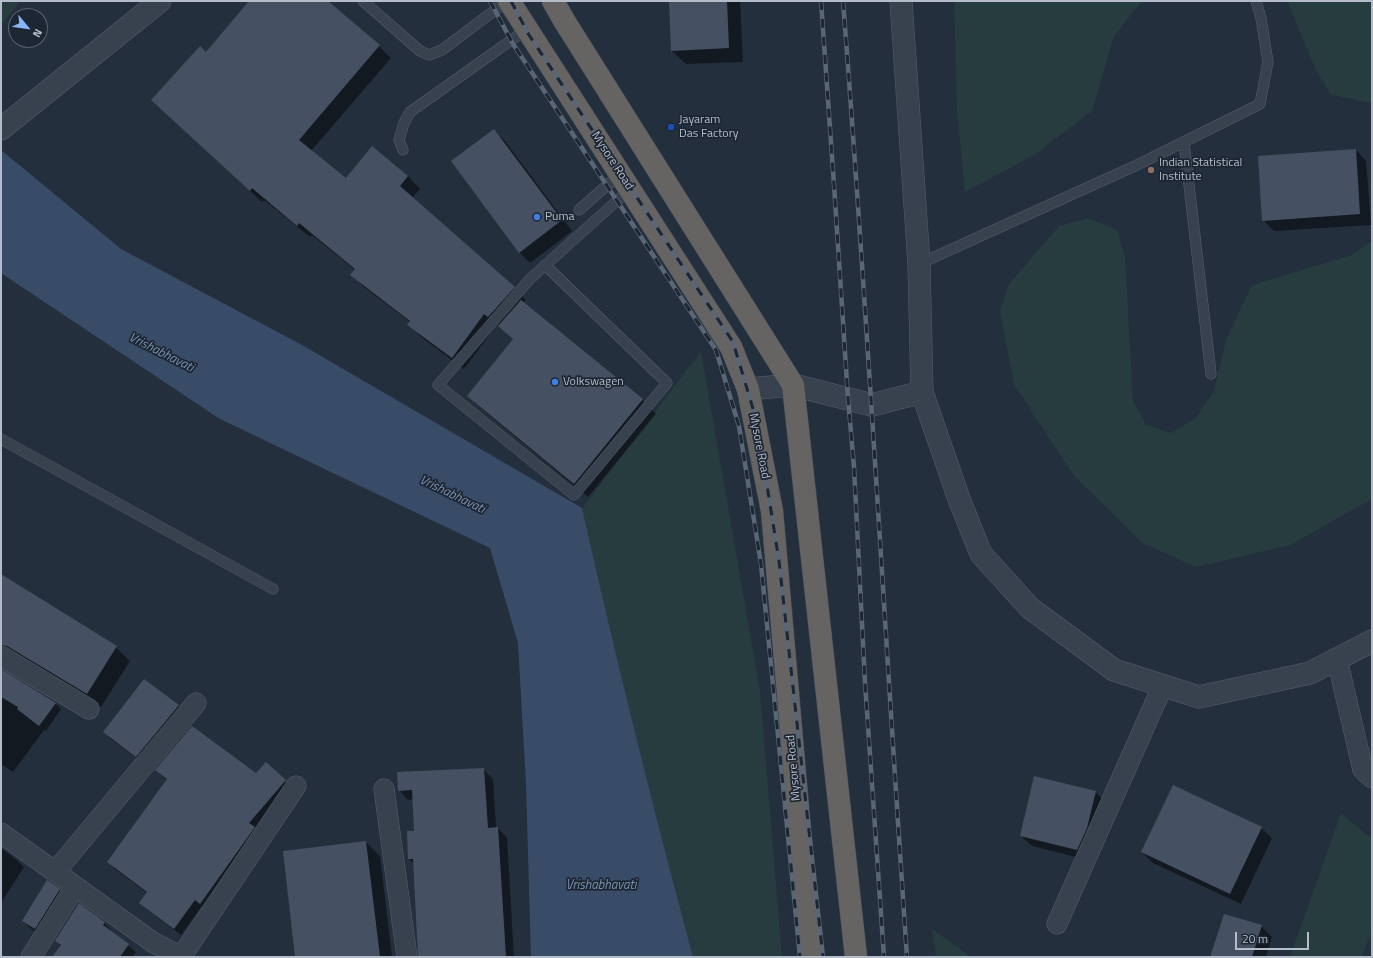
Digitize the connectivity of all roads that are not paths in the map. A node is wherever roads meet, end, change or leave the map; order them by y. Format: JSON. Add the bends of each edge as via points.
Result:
{"nodes":[{"id":1,"x":160,"y":1,"type":"edge"},
{"id":2,"x":364,"y":1,"type":"edge"},
{"id":3,"x":508,"y":1,"type":"edge"},
{"id":4,"x":553,"y":1,"type":"edge"},
{"id":5,"x":901,"y":1,"type":"edge"},
{"id":6,"x":1256,"y":1,"type":"edge"},
{"id":7,"x":527,"y":29,"type":"junction"},
{"id":8,"x":1,"y":130,"type":"edge"},
{"id":9,"x":1184,"y":142,"type":"junction"},
{"id":10,"x":403,"y":150,"type":"dead end"},
{"id":11,"x":625,"y":181,"type":"junction"},
{"id":12,"x":579,"y":210,"type":"dead end"},
{"id":13,"x":919,"y":264,"type":"junction"},
{"id":14,"x":546,"y":265,"type":"junction"},
{"id":15,"x":1211,"y":374,"type":"dead end"},
{"id":16,"x":793,"y":385,"type":"junction"},
{"id":17,"x":748,"y":389,"type":"junction"},
{"id":18,"x":922,"y":392,"type":"junction"},
{"id":19,"x":1,"y":439,"type":"edge"},
{"id":20,"x":274,"y":589,"type":"dead end"},
{"id":21,"x":1372,"y":641,"type":"edge"},
{"id":22,"x":1,"y":656,"type":"edge"},
{"id":23,"x":1337,"y":659,"type":"junction"},
{"id":24,"x":1164,"y":685,"type":"junction"},
{"id":25,"x":196,"y":703,"type":"dead end"},
{"id":26,"x":89,"y":709,"type":"dead end"},
{"id":27,"x":1372,"y":778,"type":"edge"},
{"id":28,"x":296,"y":786,"type":"dead end"},
{"id":29,"x":384,"y":789,"type":"dead end"},
{"id":30,"x":1,"y":833,"type":"edge"},
{"id":31,"x":55,"y":872,"type":"junction"},
{"id":32,"x":75,"y":887,"type":"junction"},
{"id":33,"x":1058,"y":924,"type":"dead end"},
{"id":34,"x":31,"y":957,"type":"edge"},
{"id":35,"x":181,"y":957,"type":"edge"},
{"id":36,"x":407,"y":957,"type":"edge"},
{"id":37,"x":811,"y":957,"type":"edge"},
{"id":38,"x":856,"y":957,"type":"edge"}],
"edges":[{"from":1,"to":8,"type":"street"},
{"from":2,"to":3,"type":"lane","via":[[420,51],[429,55],[442,50]]},
{"from":3,"to":7,"type":"highway","name":"Mysore Road"},
{"from":4,"to":16,"type":"highway"},
{"from":5,"to":13,"type":"street"},
{"from":6,"to":9,"type":"lane","via":[[1268,62],[1260,104]]},
{"from":7,"to":10,"type":"lane","via":[[410,112],[399,140]]},
{"from":7,"to":11,"type":"highway","name":"Mysore Road"},
{"from":9,"to":13,"type":"lane"},
{"from":9,"to":15,"type":"lane"},
{"from":11,"to":12,"type":"lane"},
{"from":11,"to":14,"type":"lane"},
{"from":11,"to":17,"type":"highway","name":"Mysore Road","via":[[731,347]]},
{"from":13,"to":18,"type":"street"},
{"from":14,"to":14,"type":"lane","via":[[530,279],[438,385],[574,495],[667,383]]},
{"from":16,"to":17,"type":"street"},
{"from":16,"to":18,"type":"street","via":[[872,404]]},
{"from":16,"to":38,"type":"highway"},
{"from":17,"to":37,"type":"highway","name":"Mysore Road","via":[[772,511]]},
{"from":18,"to":24,"type":"street","via":[[981,554],[1030,608],[1114,670]]},
{"from":19,"to":20,"type":"lane"},
{"from":21,"to":23,"type":"street"},
{"from":22,"to":26,"type":"street"},
{"from":23,"to":24,"type":"street","via":[[1310,673],[1199,697]]},
{"from":23,"to":27,"type":"street","via":[[1363,770]]},
{"from":24,"to":33,"type":"street"},
{"from":25,"to":31,"type":"street"},
{"from":28,"to":35,"type":"street"},
{"from":29,"to":36,"type":"street"},
{"from":30,"to":31,"type":"street"},
{"from":31,"to":32,"type":"street"},
{"from":32,"to":34,"type":"street"},
{"from":32,"to":35,"type":"street","via":[[154,943]]}]}
